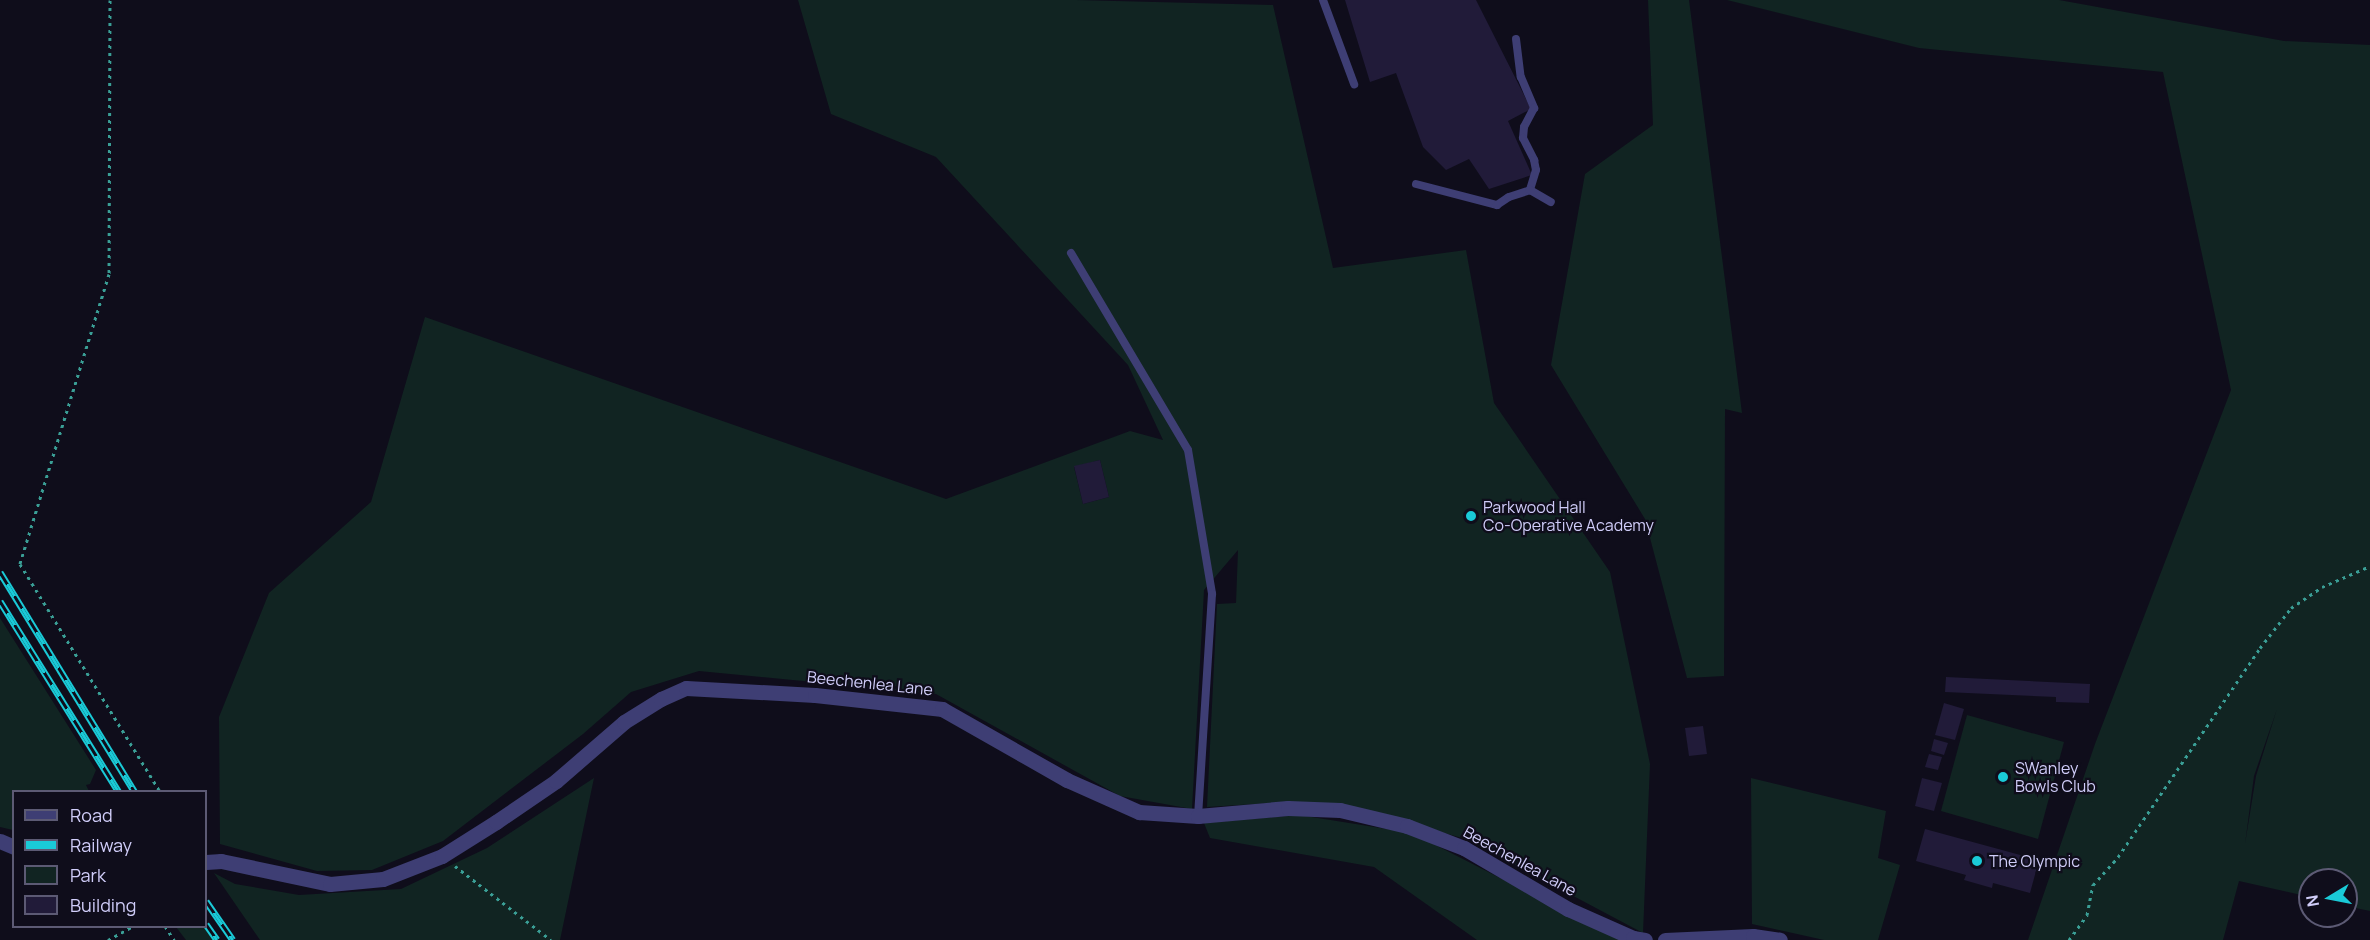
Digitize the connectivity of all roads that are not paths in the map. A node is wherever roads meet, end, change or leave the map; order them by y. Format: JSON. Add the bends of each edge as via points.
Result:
{"nodes":[{"id":1,"x":1323,"y":0,"type":"edge"},
{"id":2,"x":1516,"y":39,"type":"dead end"},
{"id":3,"x":1354,"y":84,"type":"dead end"},
{"id":4,"x":1416,"y":184,"type":"dead end"},
{"id":5,"x":1530,"y":190,"type":"junction"},
{"id":6,"x":1551,"y":202,"type":"dead end"},
{"id":7,"x":1071,"y":253,"type":"dead end"},
{"id":8,"x":1198,"y":816,"type":"junction"},
{"id":9,"x":207,"y":862,"type":"edge"},
{"id":10,"x":1645,"y":940,"type":"edge"},
{"id":11,"x":1665,"y":940,"type":"edge"},
{"id":12,"x":1780,"y":940,"type":"edge"}],
"edges":[{"from":1,"to":3,"type":"lane"},
{"from":2,"to":5,"type":"lane","via":[[1521,77],[1534,108],[1523,138],[1536,170]]},
{"from":4,"to":5,"type":"lane","via":[[1497,205]]},
{"from":5,"to":6,"type":"lane"},
{"from":7,"to":8,"type":"lane","via":[[1188,450],[1212,594]]},
{"from":8,"to":9,"type":"street","name":"Beechenlea Lane","via":[[1138,812],[1067,780],[942,709],[686,688],[624,722],[556,782],[442,856],[383,879],[330,884],[221,861]]},
{"from":8,"to":10,"type":"street","name":"Beechenlea Lane","via":[[1288,808],[1340,810],[1407,826],[1464,848],[1568,909]]},
{"from":11,"to":12,"type":"street","via":[[1753,936]]}]}
